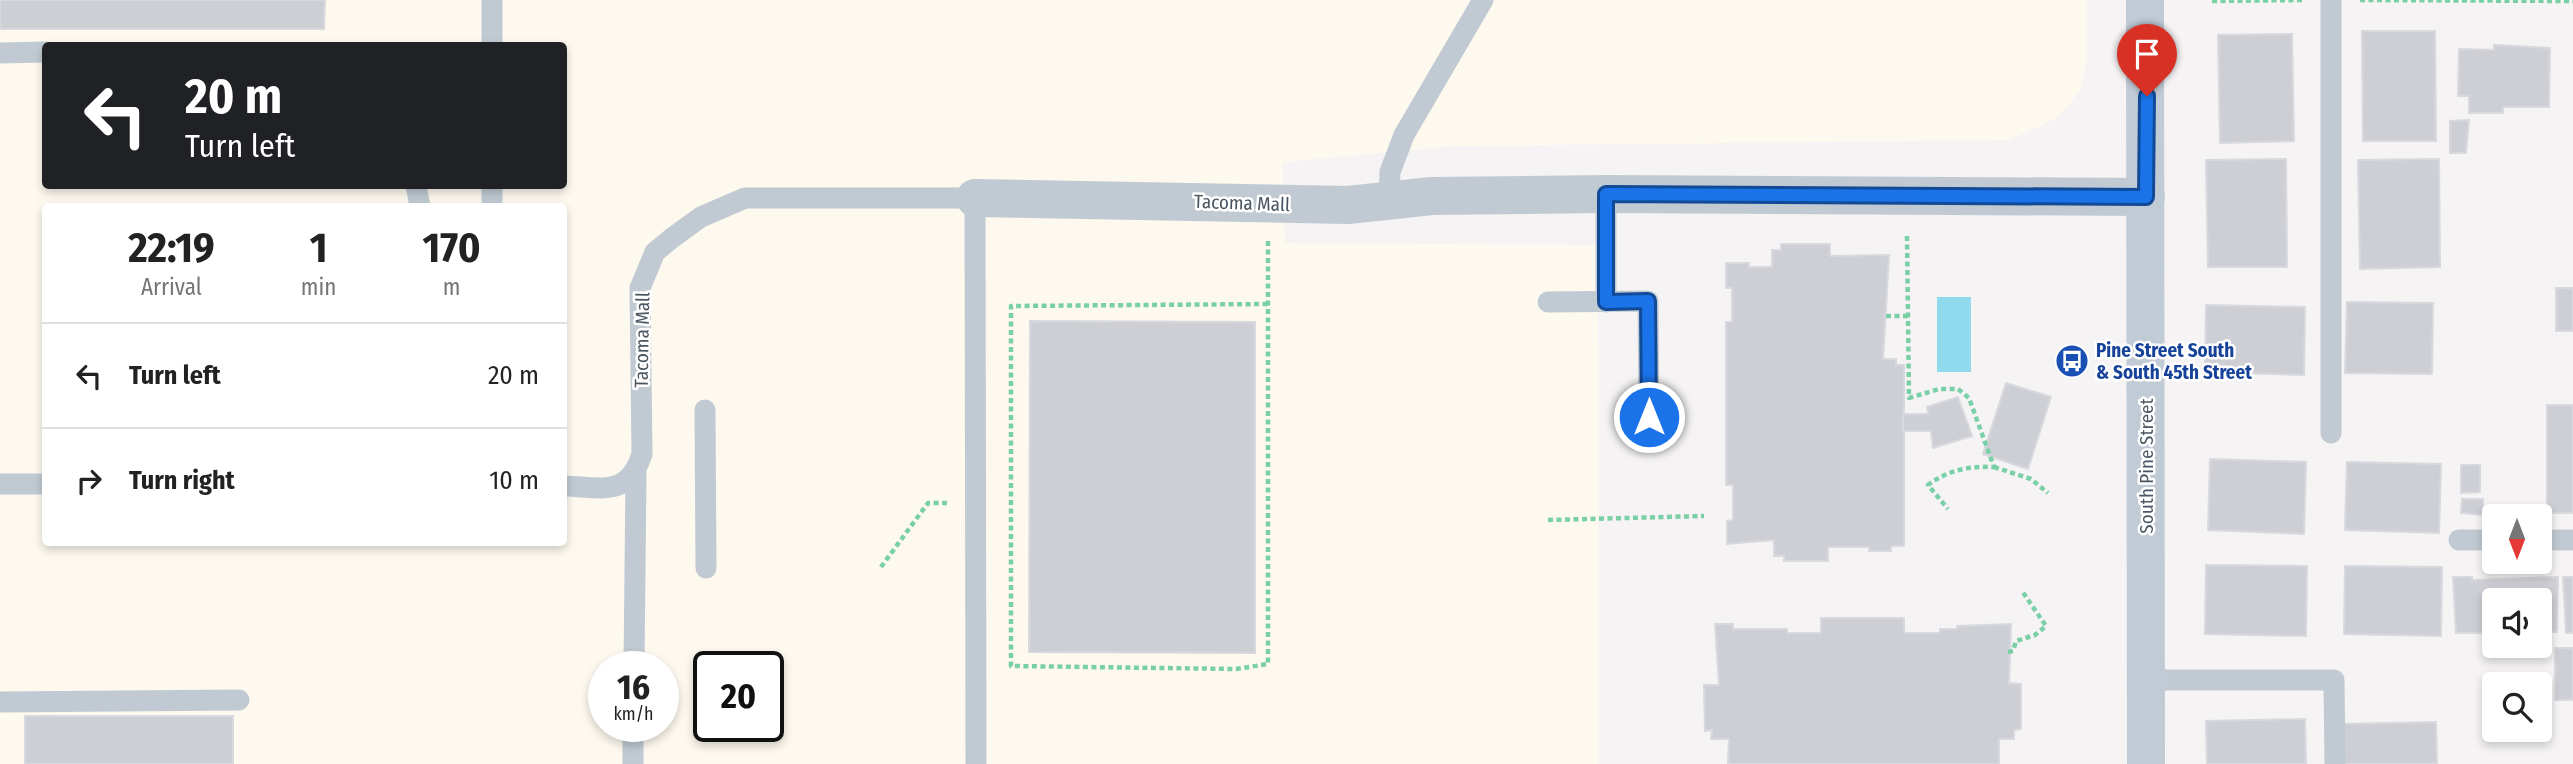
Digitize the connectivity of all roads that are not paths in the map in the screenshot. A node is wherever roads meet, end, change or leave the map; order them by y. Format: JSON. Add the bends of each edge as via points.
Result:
{"nodes":[{"id":1,"x":492,"y":0,"type":"edge"},
{"id":2,"x":1483,"y":0,"type":"edge"},
{"id":3,"x":2146,"y":0,"type":"edge"},
{"id":4,"x":2331,"y":0,"type":"edge"},
{"id":5,"x":492,"y":42,"type":"edge"},
{"id":6,"x":42,"y":52,"type":"edge"},
{"id":7,"x":0,"y":53,"type":"edge"},
{"id":8,"x":1606,"y":194,"type":"junction"},
{"id":9,"x":2146,"y":197,"type":"junction"},
{"id":10,"x":975,"y":198,"type":"junction"},
{"id":11,"x":1390,"y":199,"type":"junction"},
{"id":12,"x":1548,"y":302,"type":"dead end"},
{"id":13,"x":1606,"y":302,"type":"junction"},
{"id":14,"x":705,"y":410,"type":"dead end"},
{"id":15,"x":1649,"y":417,"type":"dead end"},
{"id":16,"x":2331,"y":433,"type":"dead end"},
{"id":17,"x":636,"y":474,"type":"junction"},
{"id":18,"x":0,"y":484,"type":"edge"},
{"id":19,"x":42,"y":484,"type":"edge"},
{"id":20,"x":567,"y":485,"type":"edge"},
{"id":21,"x":2459,"y":540,"type":"dead end"},
{"id":22,"x":2482,"y":540,"type":"edge"},
{"id":23,"x":2552,"y":540,"type":"edge"},
{"id":24,"x":2573,"y":540,"type":"edge"},
{"id":25,"x":706,"y":568,"type":"dead end"},
{"id":26,"x":634,"y":651,"type":"edge"},
{"id":27,"x":2146,"y":680,"type":"junction"},
{"id":28,"x":239,"y":700,"type":"dead end"},
{"id":29,"x":2,"y":702,"type":"dead end"},
{"id":30,"x":634,"y":742,"type":"edge"},
{"id":31,"x":633,"y":764,"type":"edge"},
{"id":32,"x":976,"y":764,"type":"edge"},
{"id":33,"x":2146,"y":764,"type":"edge"},
{"id":34,"x":2335,"y":764,"type":"edge"}],
"edges":[{"from":1,"to":5,"type":"lane"},
{"from":2,"to":11,"type":"lane","via":[[1404,135],[1390,172]]},
{"from":3,"to":9,"type":"main road","name":"South Pine Street"},
{"from":4,"to":16,"type":"lane"},
{"from":6,"to":7,"type":"lane"},
{"from":8,"to":9,"type":"street","name":"Tacoma Mall"},
{"from":8,"to":11,"type":"street","name":"Tacoma Mall"},
{"from":8,"to":13,"type":"lane"},
{"from":9,"to":27,"type":"main road","name":"South Pine Street"},
{"from":10,"to":11,"type":"street","name":"Tacoma Mall","via":[[1348,205]]},
{"from":10,"to":17,"type":"lane","name":"Tacoma Mall","via":[[745,198],[701,217],[655,252],[640,288],[642,454]]},
{"from":10,"to":32,"type":"lane"},
{"from":12,"to":13,"type":"lane"},
{"from":13,"to":15,"type":"lane","via":[[1648,301]]},
{"from":14,"to":25,"type":"lane"},
{"from":17,"to":20,"type":"lane","via":[[621,485]]},
{"from":17,"to":26,"type":"lane","name":"Tacoma Mall"},
{"from":18,"to":19,"type":"lane"},
{"from":21,"to":22,"type":"lane"},
{"from":23,"to":24,"type":"lane"},
{"from":27,"to":33,"type":"main road","name":"South Pine Street"},
{"from":27,"to":34,"type":"lane","via":[[2334,680]]},
{"from":28,"to":29,"type":"lane"},
{"from":30,"to":31,"type":"lane"}]}
